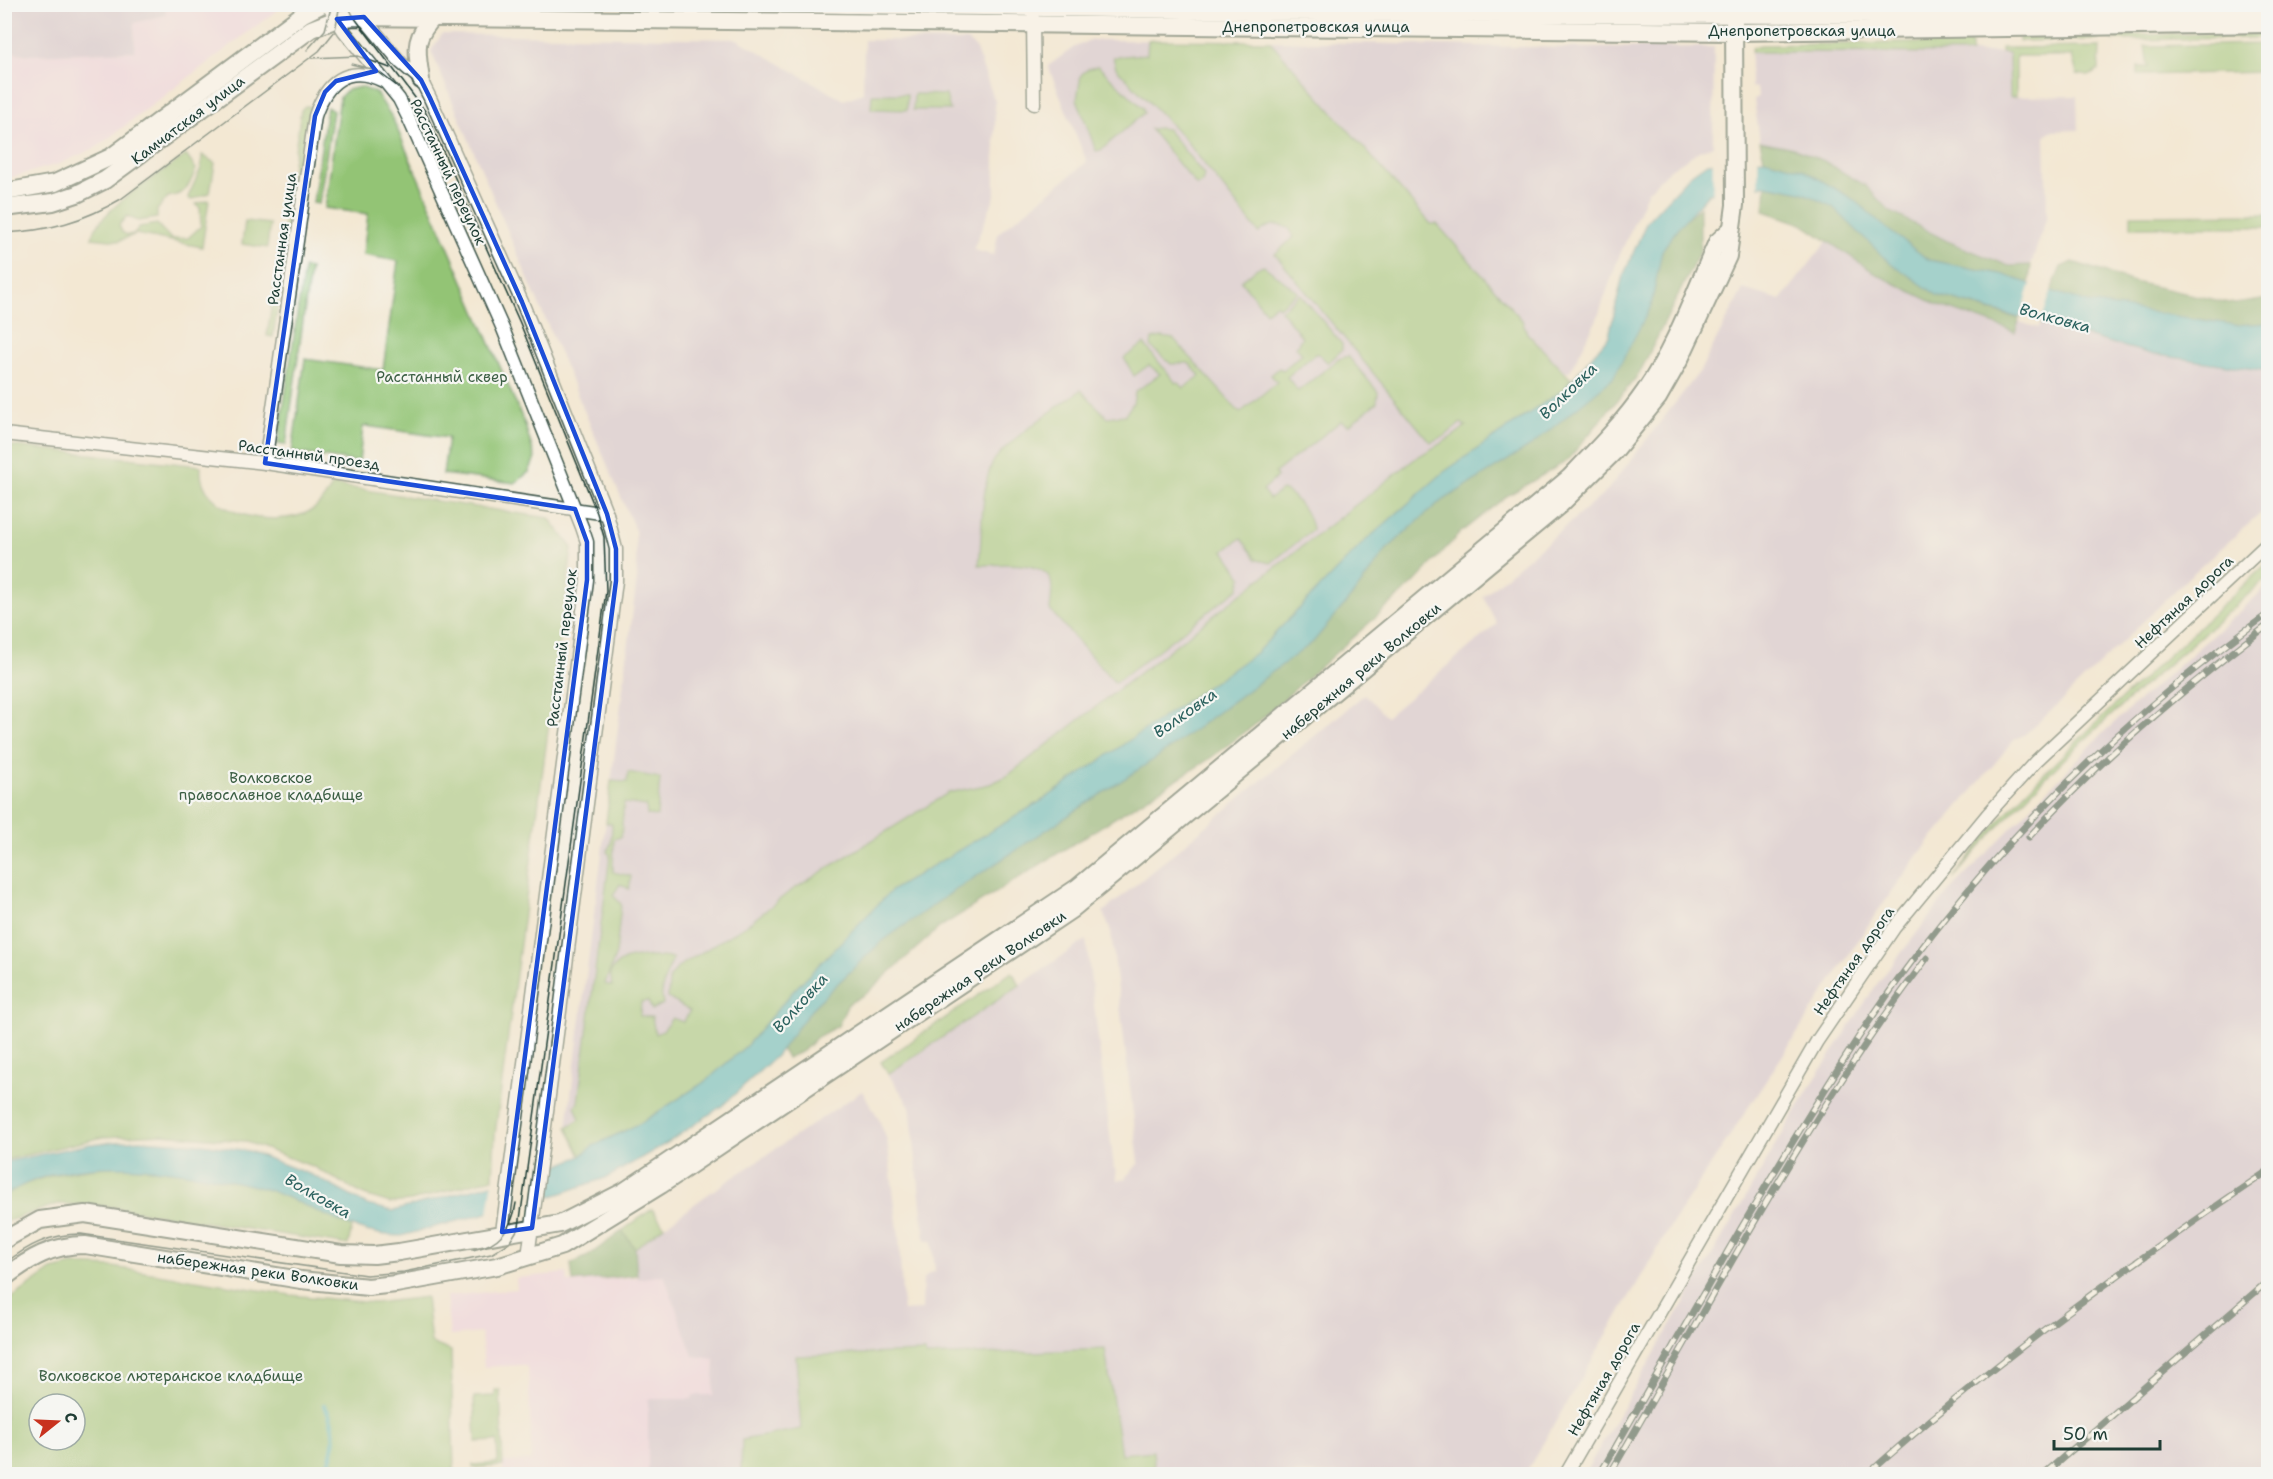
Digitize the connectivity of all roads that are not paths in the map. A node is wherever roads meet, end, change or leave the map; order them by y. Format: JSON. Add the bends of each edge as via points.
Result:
{"nodes":[{"id":1,"x":325,"y":4,"type":"edge"},
{"id":2,"x":352,"y":4,"type":"edge"},
{"id":3,"x":790,"y":4,"type":"edge"},
{"id":4,"x":2268,"y":9,"type":"edge"},
{"id":5,"x":340,"y":12,"type":"edge"},
{"id":6,"x":1033,"y":12,"type":"edge"},
{"id":7,"x":364,"y":16,"type":"junction"},
{"id":8,"x":435,"y":16,"type":"junction"},
{"id":9,"x":1581,"y":16,"type":"edge"},
{"id":10,"x":2268,"y":24,"type":"edge"},
{"id":11,"x":1734,"y":25,"type":"junction"},
{"id":12,"x":421,"y":80,"type":"junction"},
{"id":13,"x":389,"y":85,"type":"junction"},
{"id":14,"x":1034,"y":104,"type":"dead end"},
{"id":15,"x":4,"y":192,"type":"edge"},
{"id":16,"x":4,"y":208,"type":"edge"},
{"id":17,"x":1730,"y":230,"type":"junction"},
{"id":18,"x":4,"y":434,"type":"edge"},
{"id":19,"x":265,"y":463,"type":"junction"},
{"id":20,"x":575,"y":509,"type":"junction"},
{"id":21,"x":608,"y":514,"type":"junction"},
{"id":22,"x":2268,"y":543,"type":"edge"},
{"id":23,"x":532,"y":1228,"type":"junction"},
{"id":24,"x":502,"y":1232,"type":"junction"},
{"id":25,"x":4,"y":1240,"type":"edge"},
{"id":26,"x":528,"y":1257,"type":"junction"},
{"id":27,"x":4,"y":1278,"type":"edge"},
{"id":28,"x":1566,"y":1474,"type":"edge"}],
"edges":[{"from":1,"to":5,"type":"street","name":"Расстанный переулок"},
{"from":1,"to":15,"type":"street","name":"Камчатская улица","via":[[303,15],[111,157],[55,183]]},
{"from":2,"to":7,"type":"street","name":"Расстанный переулок"},
{"from":3,"to":6,"type":"street","name":"Днепропетровская улица"},
{"from":4,"to":11,"type":"street","name":"Днепропетровская улица"},
{"from":5,"to":7,"type":"street","name":"Камчатская улица"},
{"from":5,"to":13,"type":"street","name":"Расстанный переулок"},
{"from":5,"to":16,"type":"street","name":"Камчатская улица","via":[[311,29],[105,180],[53,202]]},
{"from":6,"to":8,"type":"street","name":"Днепропетровская улица"},
{"from":6,"to":9,"type":"street","name":"Днепропетровская улица"},
{"from":6,"to":14,"type":"street"},
{"from":7,"to":8,"type":"street","name":"Днепропетровская улица"},
{"from":7,"to":12,"type":"street","name":"Расстанный переулок","via":[[401,63]]},
{"from":8,"to":12,"type":"street","via":[[421,33],[416,47]]},
{"from":9,"to":11,"type":"street","name":"Днепропетровская улица"},
{"from":10,"to":11,"type":"street","name":"Днепропетровская улица"},
{"from":11,"to":17,"type":"street","name":"набережная реки Волковки","via":[[1735,205]]},
{"from":12,"to":21,"type":"street","name":"Расстанный переулок","via":[[522,302]]},
{"from":13,"to":19,"type":"street","name":"Расстанная улица","via":[[357,75],[336,81],[325,92],[315,116]]},
{"from":13,"to":20,"type":"street","name":"Расстанный переулок","via":[[408,117],[479,274]]},
{"from":17,"to":23,"type":"street","name":"набережная реки Волковки","via":[[1717,242],[1645,390],[1569,478],[1133,843],[1059,901],[623,1192],[560,1224]]},
{"from":17,"to":26,"type":"street","name":"набережная реки Волковки","via":[[1728,256],[1669,381],[1630,435],[1561,504],[1071,910],[616,1214],[562,1246]]},
{"from":18,"to":19,"type":"street","name":"Расстанный проезд"},
{"from":19,"to":20,"type":"street","name":"Расстанный проезд"},
{"from":20,"to":21,"type":"street","name":"Расстанный проезд"},
{"from":20,"to":24,"type":"street","name":"Расстанный переулок","via":[[587,542],[587,580]]},
{"from":21,"to":23,"type":"street","name":"Расстанный переулок","via":[[616,549],[616,581]]},
{"from":22,"to":28,"type":"street","name":"Нефтяная дорога","via":[[2036,761],[1894,928],[1817,1041]]},
{"from":23,"to":24,"type":"street","name":"набережная реки Волковки"},
{"from":23,"to":26,"type":"street"},
{"from":24,"to":25,"type":"street","name":"набережная реки Волковки","via":[[399,1252],[356,1256],[70,1214],[40,1220]]},
{"from":26,"to":27,"type":"street","name":"набережная реки Волковки","via":[[497,1266],[368,1287],[333,1285],[86,1245],[64,1245],[44,1252]]}]}
